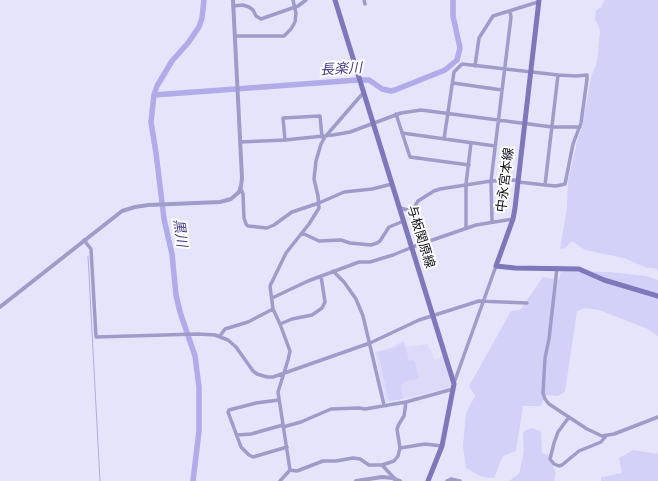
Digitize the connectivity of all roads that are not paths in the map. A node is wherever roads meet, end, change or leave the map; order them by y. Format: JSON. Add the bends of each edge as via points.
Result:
{"nodes":[{"id":1,"x":233,"y":0,"type":"edge"},
{"id":2,"x":293,"y":0,"type":"edge"},
{"id":3,"x":306,"y":0,"type":"edge"},
{"id":4,"x":335,"y":0,"type":"edge"},
{"id":5,"x":539,"y":1,"type":"edge"},
{"id":6,"x":233,"y":6,"type":"junction"},
{"id":7,"x":294,"y":7,"type":"junction"},
{"id":8,"x":510,"y":11,"type":"junction"},
{"id":9,"x":235,"y":36,"type":"junction"},
{"id":10,"x":476,"y":66,"type":"junction"},
{"id":11,"x":504,"y":69,"type":"junction"},
{"id":12,"x":530,"y":72,"type":"junction"},
{"id":13,"x":558,"y":76,"type":"junction"},
{"id":14,"x":452,"y":83,"type":"junction"},
{"id":15,"x":502,"y":90,"type":"junction"},
{"id":16,"x":364,"y":92,"type":"junction"},
{"id":17,"x":448,"y":113,"type":"junction"},
{"id":18,"x":396,"y":114,"type":"junction"},
{"id":19,"x":498,"y":121,"type":"junction"},
{"id":20,"x":373,"y":124,"type":"junction"},
{"id":21,"x":524,"y":124,"type":"junction"},
{"id":22,"x":552,"y":127,"type":"junction"},
{"id":23,"x":580,"y":127,"type":"junction"},
{"id":24,"x":402,"y":133,"type":"junction"},
{"id":25,"x":323,"y":137,"type":"junction"},
{"id":26,"x":444,"y":138,"type":"junction"},
{"id":27,"x":285,"y":140,"type":"junction"},
{"id":28,"x":240,"y":142,"type":"junction"},
{"id":29,"x":471,"y":142,"type":"junction"},
{"id":30,"x":495,"y":146,"type":"junction"},
{"id":31,"x":469,"y":166,"type":"junction"},
{"id":32,"x":491,"y":180,"type":"junction"},
{"id":33,"x":518,"y":181,"type":"junction"},
{"id":34,"x":392,"y":184,"type":"junction"},
{"id":35,"x":466,"y":184,"type":"junction"},
{"id":36,"x":545,"y":186,"type":"junction"},
{"id":37,"x":241,"y":189,"type":"junction"},
{"id":38,"x":320,"y":203,"type":"junction"},
{"id":39,"x":400,"y":208,"type":"junction"},
{"id":40,"x":513,"y":219,"type":"junction"},
{"id":41,"x":404,"y":221,"type":"junction"},
{"id":42,"x":492,"y":221,"type":"junction"},
{"id":43,"x":466,"y":228,"type":"junction"},
{"id":44,"x":302,"y":233,"type":"junction"},
{"id":45,"x":84,"y":240,"type":"junction"},
{"id":46,"x":412,"y":247,"type":"junction"},
{"id":47,"x":496,"y":266,"type":"junction"},
{"id":48,"x":557,"y":268,"type":"junction"},
{"id":49,"x":333,"y":271,"type":"junction"},
{"id":50,"x":321,"y":276,"type":"junction"},
{"id":51,"x":658,"y":296,"type":"edge"},
{"id":52,"x":272,"y":298,"type":"junction"},
{"id":53,"x":484,"y":300,"type":"junction"},
{"id":54,"x":527,"y":303,"type":"dead end"},
{"id":55,"x":0,"y":307,"type":"edge"},
{"id":56,"x":273,"y":309,"type":"junction"},
{"id":57,"x":432,"y":315,"type":"junction"},
{"id":58,"x":280,"y":324,"type":"junction"},
{"id":59,"x":220,"y":336,"type":"junction"},
{"id":60,"x":370,"y":342,"type":"junction"},
{"id":61,"x":284,"y":372,"type":"junction"},
{"id":62,"x":453,"y":386,"type":"junction"},
{"id":63,"x":279,"y":400,"type":"junction"},
{"id":64,"x":406,"y":402,"type":"junction"},
{"id":65,"x":384,"y":405,"type":"junction"},
{"id":66,"x":569,"y":417,"type":"junction"},
{"id":67,"x":658,"y":417,"type":"edge"},
{"id":68,"x":283,"y":426,"type":"junction"},
{"id":69,"x":237,"y":435,"type":"junction"},
{"id":70,"x":606,"y":436,"type":"junction"},
{"id":71,"x":442,"y":446,"type":"junction"},
{"id":72,"x":287,"y":447,"type":"junction"},
{"id":73,"x":400,"y":448,"type":"junction"},
{"id":74,"x":382,"y":465,"type":"junction"},
{"id":75,"x":290,"y":470,"type":"junction"},
{"id":76,"x":395,"y":479,"type":"junction"},
{"id":77,"x":280,"y":481,"type":"edge"},
{"id":78,"x":356,"y":481,"type":"edge"},
{"id":79,"x":400,"y":481,"type":"edge"},
{"id":80,"x":428,"y":481,"type":"edge"},
{"id":81,"x":447,"y":481,"type":"edge"},
{"id":82,"x":460,"y":481,"type":"edge"}],
"edges":[{"from":1,"to":6,"type":"street"},
{"from":2,"to":7,"type":"street"},
{"from":3,"to":7,"type":"street"},
{"from":4,"to":16,"type":"main road","name":"与板関原線"},
{"from":5,"to":8,"type":"street"},
{"from":5,"to":12,"type":"main road","name":"中永宮本線"},
{"from":6,"to":7,"type":"street","via":[[249,7],[261,19]]},
{"from":6,"to":9,"type":"street"},
{"from":7,"to":9,"type":"street","via":[[295,22],[284,36]]},
{"from":8,"to":10,"type":"street","via":[[493,16],[481,33]]},
{"from":8,"to":11,"type":"street"},
{"from":9,"to":28,"type":"street"},
{"from":10,"to":11,"type":"street"},
{"from":10,"to":14,"type":"street","via":[[462,64],[454,72]]},
{"from":11,"to":12,"type":"street"},
{"from":11,"to":15,"type":"street"},
{"from":12,"to":13,"type":"street"},
{"from":12,"to":21,"type":"main road","name":"中永宮本線"},
{"from":13,"to":22,"type":"street"},
{"from":13,"to":23,"type":"street","via":[[587,75]]},
{"from":14,"to":15,"type":"street"},
{"from":14,"to":17,"type":"street"},
{"from":15,"to":19,"type":"street"},
{"from":16,"to":20,"type":"main road","name":"与板関原線"},
{"from":16,"to":25,"type":"street"},
{"from":17,"to":18,"type":"street","via":[[421,110]]},
{"from":17,"to":19,"type":"street"},
{"from":17,"to":26,"type":"street"},
{"from":18,"to":20,"type":"street"},
{"from":18,"to":24,"type":"street"},
{"from":19,"to":21,"type":"street"},
{"from":19,"to":30,"type":"street"},
{"from":20,"to":25,"type":"street"},
{"from":20,"to":34,"type":"main road","name":"与板関原線"},
{"from":21,"to":22,"type":"street"},
{"from":21,"to":33,"type":"main road","name":"中永宮本線"},
{"from":22,"to":23,"type":"street"},
{"from":22,"to":36,"type":"street"},
{"from":23,"to":36,"type":"street","via":[[573,144],[565,184]]},
{"from":24,"to":26,"type":"street"},
{"from":24,"to":31,"type":"street","via":[[410,157]]},
{"from":25,"to":27,"type":"street"},
{"from":25,"to":27,"type":"street","via":[[320,116],[283,118]]},
{"from":25,"to":38,"type":"street","via":[[314,179]]},
{"from":26,"to":29,"type":"street"},
{"from":27,"to":28,"type":"street"},
{"from":28,"to":37,"type":"street"},
{"from":29,"to":30,"type":"street"},
{"from":29,"to":31,"type":"street"},
{"from":30,"to":32,"type":"street"},
{"from":31,"to":35,"type":"street"},
{"from":32,"to":33,"type":"street"},
{"from":32,"to":35,"type":"street"},
{"from":32,"to":42,"type":"street"},
{"from":33,"to":36,"type":"street"},
{"from":33,"to":40,"type":"main road","name":"中永宮本線"},
{"from":34,"to":38,"type":"street","via":[[344,192]]},
{"from":34,"to":39,"type":"main road","name":"与板関原線"},
{"from":35,"to":39,"type":"street","via":[[434,191],[418,201],[412,211]]},
{"from":35,"to":43,"type":"street"},
{"from":37,"to":38,"type":"street","via":[[245,222],[248,226],[271,227],[292,212]]},
{"from":37,"to":45,"type":"street","via":[[234,197],[224,202],[156,205],[122,211]]},
{"from":38,"to":44,"type":"street","via":[[316,214]]},
{"from":39,"to":41,"type":"main road","name":"与板関原線"},
{"from":40,"to":42,"type":"street"},
{"from":40,"to":47,"type":"main road","name":"中永宮本線"},
{"from":41,"to":44,"type":"street","via":[[389,227],[377,244],[372,246],[341,240],[319,241]]},
{"from":41,"to":46,"type":"main road","name":"与板関原線"},
{"from":42,"to":43,"type":"street"},
{"from":43,"to":46,"type":"street"},
{"from":44,"to":52,"type":"street","via":[[286,254],[272,280]]},
{"from":45,"to":55,"type":"street"},
{"from":45,"to":59,"type":"street","via":[[91,249],[96,337],[178,334]]},
{"from":46,"to":49,"type":"street","via":[[381,259],[359,262]]},
{"from":46,"to":57,"type":"main road","name":"与板関原線"},
{"from":47,"to":48,"type":"main road"},
{"from":47,"to":53,"type":"street"},
{"from":48,"to":51,"type":"main road","via":[[582,269],[608,281]]},
{"from":48,"to":66,"type":"street","via":[[545,358],[543,396],[546,402]]},
{"from":49,"to":50,"type":"street"},
{"from":49,"to":60,"type":"street","via":[[356,299]]},
{"from":50,"to":52,"type":"street"},
{"from":50,"to":58,"type":"street","via":[[325,302],[322,308],[312,315]]},
{"from":52,"to":56,"type":"street"},
{"from":53,"to":54,"type":"street"},
{"from":53,"to":57,"type":"street"},
{"from":53,"to":62,"type":"street"},
{"from":56,"to":58,"type":"street"},
{"from":56,"to":59,"type":"street","via":[[248,322],[225,329]]},
{"from":57,"to":60,"type":"street"},
{"from":57,"to":62,"type":"main road","name":"与板関原線"},
{"from":58,"to":61,"type":"street","via":[[290,351]]},
{"from":59,"to":61,"type":"street","via":[[236,347],[249,367],[257,374],[273,377]]},
{"from":60,"to":61,"type":"street"},
{"from":60,"to":65,"type":"street"},
{"from":61,"to":63,"type":"street","via":[[278,392]]},
{"from":62,"to":64,"type":"street"},
{"from":62,"to":71,"type":"main road","name":"与板関原線"},
{"from":63,"to":68,"type":"street"},
{"from":63,"to":69,"type":"street","via":[[229,410]]},
{"from":64,"to":65,"type":"street"},
{"from":64,"to":73,"type":"street","via":[[404,416],[397,429]]},
{"from":65,"to":68,"type":"street","via":[[365,409],[331,409],[301,422]]},
{"from":66,"to":70,"type":"street","via":[[592,432]]},
{"from":66,"to":70,"type":"street","via":[[558,432],[554,443],[550,459],[554,464],[562,465],[579,451],[601,442]]},
{"from":67,"to":70,"type":"street"},
{"from":68,"to":69,"type":"street"},
{"from":68,"to":72,"type":"street"},
{"from":69,"to":72,"type":"street","via":[[242,449],[253,457]]},
{"from":71,"to":73,"type":"street","via":[[425,444]]},
{"from":71,"to":80,"type":"main road","name":"与板関原線"},
{"from":72,"to":75,"type":"street"},
{"from":73,"to":74,"type":"street","via":[[397,459]]},
{"from":74,"to":75,"type":"street","via":[[367,465],[360,459],[353,458],[323,461],[297,471]]},
{"from":74,"to":76,"type":"street"},
{"from":75,"to":77,"type":"street"},
{"from":76,"to":78,"type":"street","via":[[382,477]]},
{"from":76,"to":79,"type":"street"},
{"from":81,"to":82,"type":"street"}]}
